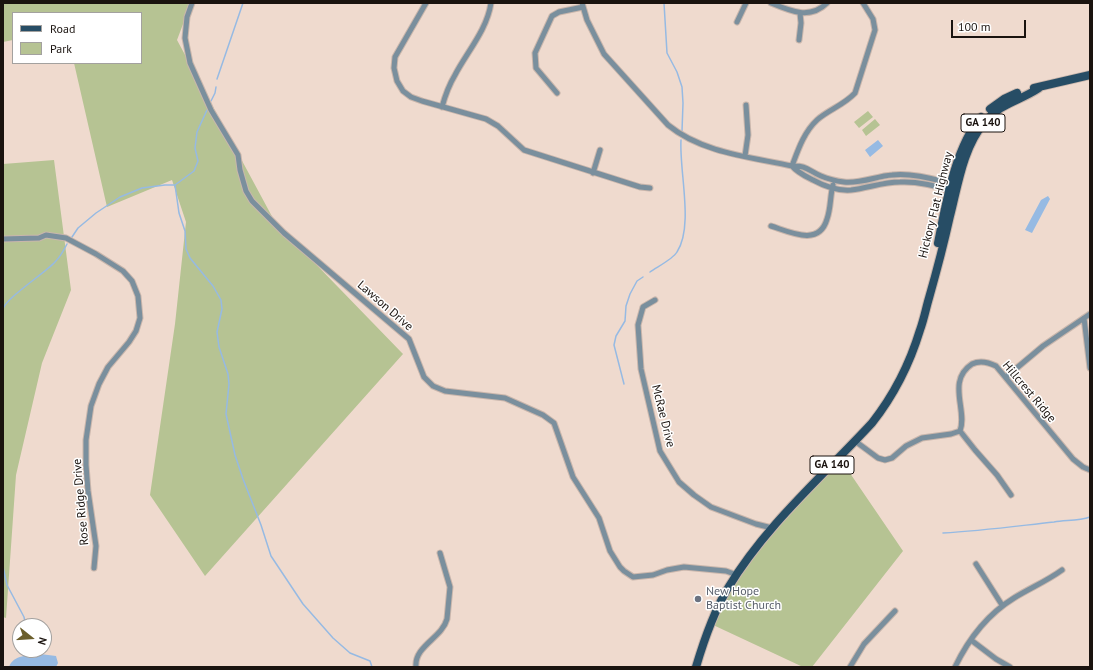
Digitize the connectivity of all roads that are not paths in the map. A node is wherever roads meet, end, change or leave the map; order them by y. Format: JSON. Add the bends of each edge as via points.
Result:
{"nodes":[{"id":1,"x":192,"y":3,"type":"edge"},
{"id":2,"x":426,"y":3,"type":"edge"},
{"id":3,"x":491,"y":3,"type":"edge"},
{"id":4,"x":746,"y":3,"type":"edge"},
{"id":5,"x":771,"y":3,"type":"edge"},
{"id":6,"x":827,"y":3,"type":"edge"},
{"id":7,"x":863,"y":3,"type":"edge"},
{"id":8,"x":582,"y":5,"type":"edge"},
{"id":9,"x":800,"y":14,"type":"junction"},
{"id":10,"x":737,"y":22,"type":"dead end"},
{"id":11,"x":799,"y":40,"type":"dead end"},
{"id":12,"x":1090,"y":75,"type":"edge"},
{"id":13,"x":557,"y":93,"type":"dead end"},
{"id":14,"x":746,"y":105,"type":"dead end"},
{"id":15,"x":442,"y":107,"type":"junction"},
{"id":16,"x":600,"y":150,"type":"dead end"},
{"id":17,"x":745,"y":156,"type":"junction"},
{"id":18,"x":792,"y":166,"type":"junction"},
{"id":19,"x":594,"y":173,"type":"junction"},
{"id":20,"x":834,"y":180,"type":"junction"},
{"id":21,"x":832,"y":187,"type":"junction"},
{"id":22,"x":650,"y":188,"type":"dead end"},
{"id":23,"x":954,"y":188,"type":"junction"},
{"id":24,"x":771,"y":226,"type":"dead end"},
{"id":25,"x":3,"y":239,"type":"edge"},
{"id":26,"x":654,"y":300,"type":"dead end"},
{"id":27,"x":1090,"y":314,"type":"edge"},
{"id":28,"x":1084,"y":318,"type":"junction"},
{"id":29,"x":1090,"y":368,"type":"edge"},
{"id":30,"x":1006,"y":377,"type":"junction"},
{"id":31,"x":960,"y":431,"type":"junction"},
{"id":32,"x":855,"y":441,"type":"junction"},
{"id":33,"x":1090,"y":470,"type":"edge"},
{"id":34,"x":1011,"y":495,"type":"dead end"},
{"id":35,"x":772,"y":528,"type":"junction"},
{"id":36,"x":440,"y":554,"type":"dead end"},
{"id":37,"x":976,"y":564,"type":"dead end"},
{"id":38,"x":94,"y":568,"type":"dead end"},
{"id":39,"x":1062,"y":570,"type":"dead end"},
{"id":40,"x":737,"y":575,"type":"junction"},
{"id":41,"x":1002,"y":605,"type":"junction"},
{"id":42,"x":895,"y":611,"type":"dead end"},
{"id":43,"x":971,"y":640,"type":"junction"},
{"id":44,"x":416,"y":667,"type":"edge"},
{"id":45,"x":696,"y":667,"type":"edge"},
{"id":46,"x":850,"y":667,"type":"edge"},
{"id":47,"x":955,"y":667,"type":"edge"},
{"id":48,"x":1010,"y":667,"type":"edge"}],
"edges":[{"from":1,"to":40,"type":"street","name":"Lawson Drive","via":[[185,38],[190,63],[211,110],[238,155],[246,191],[252,201],[284,233],[409,339],[424,377],[433,386],[454,393],[505,398],[554,422],[573,477],[599,518],[610,551],[624,571],[633,577],[684,567],[726,571]]},
{"from":2,"to":15,"type":"street","via":[[395,57],[394,68],[403,91],[412,97]]},
{"from":3,"to":15,"type":"street","via":[[483,28],[447,90]]},
{"from":4,"to":10,"type":"street"},
{"from":5,"to":9,"type":"street"},
{"from":6,"to":9,"type":"street","via":[[815,11]]},
{"from":7,"to":18,"type":"street","via":[[873,19],[875,30],[855,93],[848,101],[811,127]]},
{"from":8,"to":13,"type":"street","via":[[552,16],[535,53],[536,68]]},
{"from":8,"to":17,"type":"street","via":[[586,20],[604,54],[668,125],[693,142]]},
{"from":9,"to":11,"type":"street"},
{"from":12,"to":23,"type":"main road","name":"Hickory Flat Highway","number":"GA 140","via":[[1039,88],[993,113],[976,133]]},
{"from":14,"to":17,"type":"street","via":[[748,135]]},
{"from":15,"to":19,"type":"street","via":[[486,119],[498,126],[524,150]]},
{"from":16,"to":19,"type":"street"},
{"from":17,"to":18,"type":"street"},
{"from":18,"to":20,"type":"street","via":[[801,166]]},
{"from":18,"to":21,"type":"street","via":[[798,172]]},
{"from":19,"to":22,"type":"street"},
{"from":20,"to":21,"type":"street"},
{"from":20,"to":23,"type":"street","via":[[850,183],[899,174],[922,177]]},
{"from":21,"to":23,"type":"street","via":[[852,190],[900,182]]},
{"from":21,"to":24,"type":"street","via":[[828,218],[820,231],[800,236]]},
{"from":23,"to":32,"type":"main road","name":"Hickory Flat Highway","number":"GA 140","via":[[939,262],[917,339],[897,387]]},
{"from":25,"to":38,"type":"street","name":"Rose Ridge Drive","via":[[39,238],[46,235],[66,238],[123,271],[132,281],[138,296],[140,318],[136,331],[108,367],[91,406],[86,440],[86,465],[96,546]]},
{"from":26,"to":35,"type":"street","name":"McRae Drive","via":[[643,307],[638,325],[641,369],[660,451],[679,482],[711,507]]},
{"from":27,"to":28,"type":"street"},
{"from":28,"to":29,"type":"street"},
{"from":28,"to":30,"type":"street"},
{"from":30,"to":31,"type":"street","name":"Hillcrest Ridge","via":[[996,366],[989,363],[974,363],[964,370],[959,392],[963,424]]},
{"from":30,"to":33,"type":"street","name":"Hillcrest Ridge","via":[[1073,459]]},
{"from":31,"to":32,"type":"street","via":[[922,438],[885,460],[878,458]]},
{"from":31,"to":34,"type":"street","via":[[998,475]]},
{"from":32,"to":35,"type":"main road","name":"Hickory Flat Highway","number":"GA 140"},
{"from":35,"to":40,"type":"main road","name":"Hickory Flat Highway","number":"GA 140"},
{"from":36,"to":44,"type":"street","via":[[450,587],[447,619],[436,636],[420,651]]},
{"from":37,"to":41,"type":"street"},
{"from":39,"to":41,"type":"street"},
{"from":40,"to":45,"type":"main road","name":"Hickory Flat Highway","number":"GA 140","via":[[715,613]]},
{"from":41,"to":43,"type":"street"},
{"from":42,"to":46,"type":"street","via":[[864,644]]},
{"from":43,"to":47,"type":"street"},
{"from":43,"to":48,"type":"street"}]}
